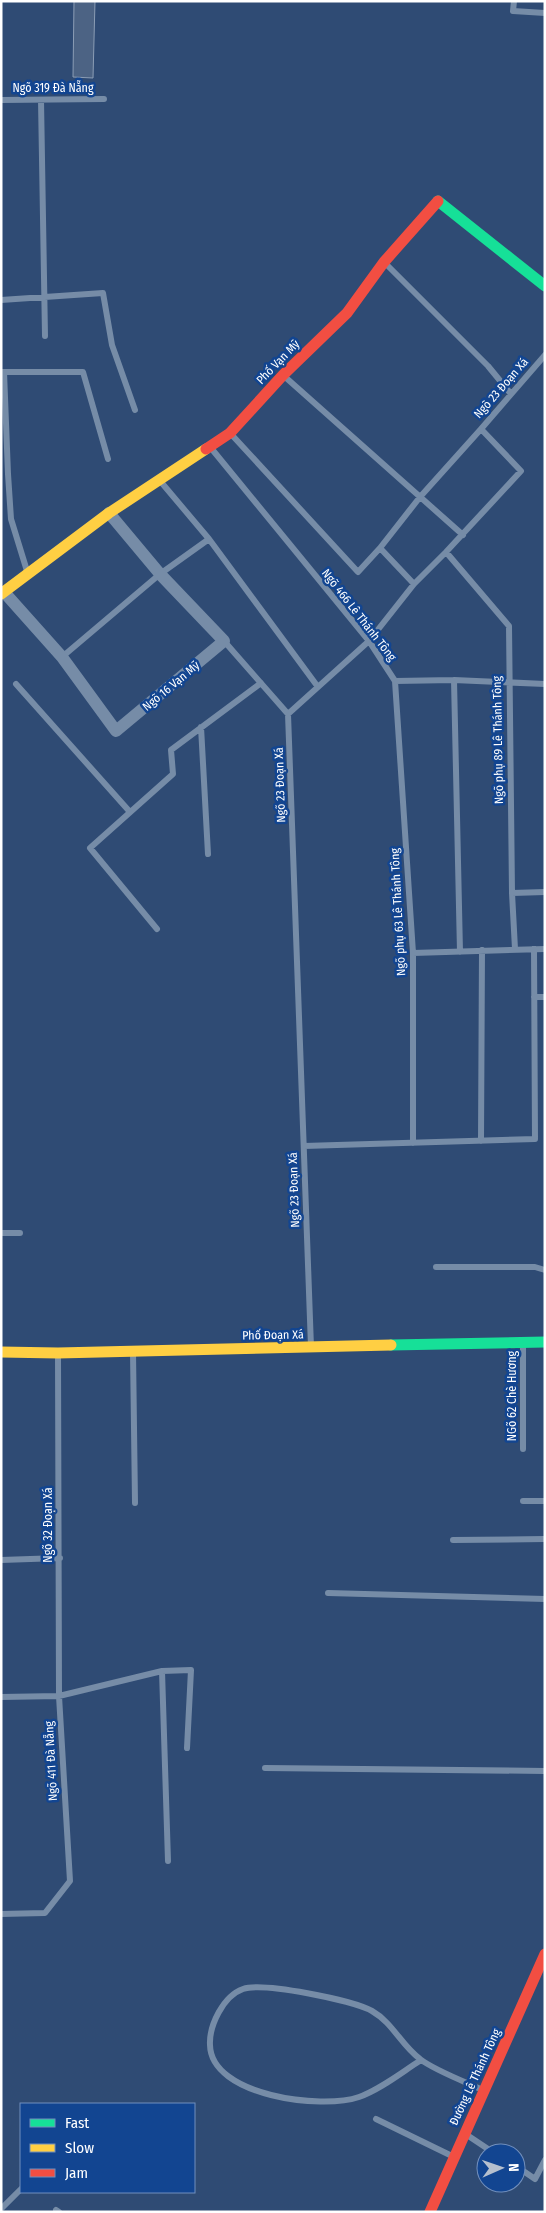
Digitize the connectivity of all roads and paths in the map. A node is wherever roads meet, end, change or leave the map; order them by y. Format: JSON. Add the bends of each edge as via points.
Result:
{"nodes":[{"id":1,"x":514,"y":1,"type":"edge"},
{"id":2,"x":545,"y":13,"type":"edge"},
{"id":3,"x":104,"y":99,"type":"dead end"},
{"id":4,"x":1,"y":100,"type":"edge"},
{"id":5,"x":41,"y":100,"type":"junction"},
{"id":6,"x":384,"y":262,"type":"junction"},
{"id":7,"x":545,"y":286,"type":"edge"},
{"id":8,"x":44,"y":297,"type":"junction"},
{"id":9,"x":1,"y":300,"type":"edge"},
{"id":10,"x":45,"y":336,"type":"dead end"},
{"id":11,"x":545,"y":355,"type":"edge"},
{"id":12,"x":3,"y":372,"type":"edge"},
{"id":13,"x":283,"y":375,"type":"junction"},
{"id":14,"x":510,"y":394,"type":"junction"},
{"id":15,"x":135,"y":410,"type":"dead end"},
{"id":16,"x":481,"y":429,"type":"junction"},
{"id":17,"x":230,"y":433,"type":"junction"},
{"id":18,"x":210,"y":447,"type":"junction"},
{"id":19,"x":108,"y":459,"type":"dead end"},
{"id":20,"x":159,"y":479,"type":"junction"},
{"id":21,"x":420,"y":497,"type":"junction"},
{"id":22,"x":109,"y":513,"type":"junction"},
{"id":23,"x":463,"y":535,"type":"junction"},
{"id":24,"x":209,"y":539,"type":"junction"},
{"id":25,"x":380,"y":548,"type":"junction"},
{"id":26,"x":446,"y":552,"type":"junction"},
{"id":27,"x":28,"y":573,"type":"junction"},
{"id":28,"x":160,"y":574,"type":"junction"},
{"id":29,"x":414,"y":584,"type":"junction"},
{"id":30,"x":2,"y":593,"type":"edge"},
{"id":31,"x":224,"y":641,"type":"junction"},
{"id":32,"x":369,"y":641,"type":"junction"},
{"id":33,"x":62,"y":657,"type":"junction"},
{"id":34,"x":454,"y":680,"type":"junction"},
{"id":35,"x":396,"y":681,"type":"junction"},
{"id":36,"x":508,"y":682,"type":"junction"},
{"id":37,"x":261,"y":683,"type":"junction"},
{"id":38,"x":16,"y":684,"type":"dead end"},
{"id":39,"x":545,"y":684,"type":"edge"},
{"id":40,"x":318,"y":687,"type":"junction"},
{"id":41,"x":288,"y":714,"type":"junction"},
{"id":42,"x":201,"y":727,"type":"junction"},
{"id":43,"x":130,"y":812,"type":"junction"},
{"id":44,"x":208,"y":854,"type":"dead end"},
{"id":45,"x":545,"y":892,"type":"edge"},
{"id":46,"x":512,"y":893,"type":"junction"},
{"id":47,"x":157,"y":929,"type":"dead end"},
{"id":48,"x":515,"y":949,"type":"junction"},
{"id":49,"x":534,"y":949,"type":"junction"},
{"id":50,"x":545,"y":949,"type":"edge"},
{"id":51,"x":482,"y":950,"type":"junction"},
{"id":52,"x":460,"y":952,"type":"junction"},
{"id":53,"x":413,"y":953,"type":"junction"},
{"id":54,"x":534,"y":997,"type":"junction"},
{"id":55,"x":545,"y":997,"type":"edge"},
{"id":56,"x":536,"y":1100,"type":"junction"},
{"id":57,"x":545,"y":1100,"type":"edge"},
{"id":58,"x":481,"y":1141,"type":"junction"},
{"id":59,"x":414,"y":1143,"type":"junction"},
{"id":60,"x":304,"y":1146,"type":"junction"},
{"id":61,"x":1,"y":1233,"type":"edge"},
{"id":62,"x":20,"y":1233,"type":"dead end"},
{"id":63,"x":436,"y":1267,"type":"dead end"},
{"id":64,"x":545,"y":1270,"type":"edge"},
{"id":65,"x":545,"y":1342,"type":"edge"},
{"id":66,"x":523,"y":1343,"type":"junction"},
{"id":67,"x":311,"y":1348,"type":"junction"},
{"id":68,"x":132,"y":1351,"type":"junction"},
{"id":69,"x":1,"y":1352,"type":"edge"},
{"id":70,"x":58,"y":1353,"type":"junction"},
{"id":71,"x":523,"y":1449,"type":"dead end"},
{"id":72,"x":523,"y":1501,"type":"dead end"},
{"id":73,"x":545,"y":1501,"type":"edge"},
{"id":74,"x":135,"y":1503,"type":"dead end"},
{"id":75,"x":545,"y":1539,"type":"edge"},
{"id":76,"x":453,"y":1540,"type":"dead end"},
{"id":77,"x":60,"y":1558,"type":"junction"},
{"id":78,"x":1,"y":1560,"type":"edge"},
{"id":79,"x":328,"y":1593,"type":"dead end"},
{"id":80,"x":545,"y":1599,"type":"edge"},
{"id":81,"x":162,"y":1671,"type":"junction"},
{"id":82,"x":59,"y":1696,"type":"junction"},
{"id":83,"x":1,"y":1697,"type":"edge"},
{"id":84,"x":187,"y":1748,"type":"dead end"},
{"id":85,"x":265,"y":1768,"type":"dead end"},
{"id":86,"x":545,"y":1771,"type":"edge"},
{"id":87,"x":168,"y":1861,"type":"dead end"},
{"id":88,"x":1,"y":1914,"type":"edge"},
{"id":89,"x":545,"y":1954,"type":"edge"},
{"id":90,"x":421,"y":2060,"type":"junction"},
{"id":91,"x":484,"y":2091,"type":"junction"},
{"id":92,"x":376,"y":2119,"type":"dead end"},
{"id":93,"x":464,"y":2133,"type":"junction"},
{"id":94,"x":479,"y":2143,"type":"edge"},
{"id":95,"x":453,"y":2156,"type":"junction"},
{"id":96,"x":545,"y":2160,"type":"edge"},
{"id":97,"x":526,"y":2172,"type":"edge"},
{"id":98,"x":20,"y":2190,"type":"edge"},
{"id":99,"x":1,"y":2209,"type":"edge"},
{"id":100,"x":430,"y":2212,"type":"edge"}],
"edges":[{"from":1,"to":2,"type":"lane","via":[[513,11]]},
{"from":3,"to":5,"type":"lane","name":"Ngõ 319 Đà Nẵng"},
{"from":4,"to":5,"type":"lane","name":"Ngõ 319 Đà Nẵng"},
{"from":5,"to":8,"type":"lane"},
{"from":6,"to":7,"type":"street","name":"Phố Vạn Mỹ","via":[[438,200]]},
{"from":6,"to":13,"type":"street","name":"Phố Vạn Mỹ","via":[[347,313]]},
{"from":6,"to":14,"type":"lane","via":[[488,366]]},
{"from":8,"to":9,"type":"lane"},
{"from":8,"to":10,"type":"lane"},
{"from":8,"to":15,"type":"lane","via":[[103,293],[112,345]]},
{"from":11,"to":14,"type":"lane","name":"Ngõ 23 Đoạn Xá"},
{"from":12,"to":19,"type":"lane","via":[[83,372]]},
{"from":12,"to":27,"type":"lane","via":[[11,519]]},
{"from":13,"to":17,"type":"street","name":"Phố Vạn Mỹ"},
{"from":13,"to":21,"type":"lane"},
{"from":14,"to":16,"type":"lane","name":"Ngõ 23 Đoạn Xá"},
{"from":16,"to":21,"type":"lane"},
{"from":16,"to":23,"type":"lane","name":"Ngõ 23 Đoạn Xá","via":[[521,472]]},
{"from":17,"to":18,"type":"street","name":"Phố Vạn Mỹ"},
{"from":17,"to":25,"type":"lane","via":[[358,572]]},
{"from":18,"to":20,"type":"street","name":"Phố Vạn Mỹ"},
{"from":18,"to":32,"type":"lane","name":"Ngõ 466 Lê Thánh Tông"},
{"from":20,"to":22,"type":"street","name":"Phố Vạn Mỹ"},
{"from":20,"to":24,"type":"lane"},
{"from":21,"to":23,"type":"lane"},
{"from":21,"to":25,"type":"lane"},
{"from":22,"to":27,"type":"street","name":"Phố Vạn Mỹ"},
{"from":22,"to":28,"type":"street"},
{"from":23,"to":26,"type":"lane","name":"Ngõ 23 Đoạn Xá"},
{"from":24,"to":28,"type":"lane"},
{"from":24,"to":40,"type":"lane"},
{"from":25,"to":29,"type":"lane"},
{"from":26,"to":29,"type":"lane","name":"Ngõ 23 Đoạn Xá"},
{"from":26,"to":36,"type":"lane","name":"Ngõ phụ 89 Lê Thánh Tông","via":[[509,626]]},
{"from":27,"to":30,"type":"street","name":"Phố Vạn Mỹ"},
{"from":28,"to":31,"type":"street"},
{"from":28,"to":33,"type":"lane"},
{"from":29,"to":32,"type":"lane","name":"Ngõ 23 Đoạn Xá"},
{"from":30,"to":33,"type":"street","name":"Ngõ 16 Vạn Mỹ"},
{"from":31,"to":33,"type":"street","name":"Ngõ 16 Vạn Mỹ","via":[[116,731]]},
{"from":31,"to":37,"type":"lane"},
{"from":32,"to":35,"type":"lane","name":"Ngõ 466 Lê Thánh Tông"},
{"from":32,"to":40,"type":"lane","name":"Ngõ 23 Đoạn Xá"},
{"from":34,"to":35,"type":"lane","name":"Ngõ 466 Lê Thánh Tông"},
{"from":34,"to":36,"type":"lane","name":"Ngõ 466 Lê Thánh Tông"},
{"from":34,"to":52,"type":"lane"},
{"from":35,"to":53,"type":"lane","name":"Ngõ phụ 63 Lê Thánh Tông"},
{"from":36,"to":39,"type":"lane","name":"Ngõ 466 Lê Thánh Tông"},
{"from":36,"to":46,"type":"lane","name":"Ngõ phụ 89 Lê Thánh Tông"},
{"from":37,"to":41,"type":"lane"},
{"from":37,"to":42,"type":"lane"},
{"from":38,"to":43,"type":"lane"},
{"from":40,"to":41,"type":"lane","name":"Ngõ 23 Đoạn Xá"},
{"from":41,"to":60,"type":"lane","name":"Ngõ 23 Đoạn Xá"},
{"from":42,"to":43,"type":"lane","via":[[171,750],[173,774]]},
{"from":42,"to":44,"type":"lane"},
{"from":43,"to":47,"type":"lane","via":[[90,848]]},
{"from":45,"to":46,"type":"lane"},
{"from":46,"to":48,"type":"lane","name":"Ngõ phụ 89 Lê Thánh Tông"},
{"from":48,"to":49,"type":"lane"},
{"from":48,"to":51,"type":"lane"},
{"from":49,"to":50,"type":"lane"},
{"from":49,"to":54,"type":"lane"},
{"from":51,"to":52,"type":"lane"},
{"from":51,"to":58,"type":"lane"},
{"from":52,"to":53,"type":"lane"},
{"from":53,"to":59,"type":"lane","name":"Ngõ phụ 63 Lê Thánh Tông"},
{"from":54,"to":55,"type":"lane"},
{"from":54,"to":56,"type":"lane"},
{"from":56,"to":57,"type":"lane"},
{"from":56,"to":58,"type":"lane","via":[[535,1139]]},
{"from":58,"to":59,"type":"lane"},
{"from":59,"to":60,"type":"lane"},
{"from":60,"to":67,"type":"lane","name":"Ngõ 23 Đoạn Xá"},
{"from":61,"to":62,"type":"lane"},
{"from":63,"to":64,"type":"lane","via":[[536,1267]]},
{"from":65,"to":66,"type":"street","name":"Phố Đoạn Xá"},
{"from":66,"to":67,"type":"street","name":"Phố Đoạn Xá"},
{"from":66,"to":71,"type":"lane","name":"NGõ 62 Chè Hương"},
{"from":67,"to":68,"type":"street","name":"Phố Đoạn Xá"},
{"from":68,"to":70,"type":"street","name":"Phố Đoạn Xá"},
{"from":68,"to":74,"type":"lane"},
{"from":69,"to":70,"type":"street","name":"Phố Đoạn Xá"},
{"from":70,"to":77,"type":"lane","name":"Ngõ 32 Đoạn Xá"},
{"from":72,"to":73,"type":"lane"},
{"from":75,"to":76,"type":"lane"},
{"from":77,"to":78,"type":"lane"},
{"from":77,"to":82,"type":"lane","name":"Ngõ 32 Đoạn Xá"},
{"from":79,"to":80,"type":"lane"},
{"from":81,"to":82,"type":"lane"},
{"from":81,"to":84,"type":"lane","via":[[191,1670]]},
{"from":81,"to":87,"type":"lane"},
{"from":82,"to":83,"type":"lane"},
{"from":82,"to":88,"type":"lane","name":"Ngõ 411 Đà Nẵng","via":[[70,1881],[45,1913]]},
{"from":85,"to":86,"type":"lane"},
{"from":89,"to":91,"type":"street","name":"Đường Lê Thánh Tông"},
{"from":90,"to":90,"type":"lane","via":[[393,2028],[371,2010],[337,1998],[256,1987],[242,1989],[227,2001],[209,2038],[214,2064],[224,2074],[260,2092],[308,2101],[360,2096]]},
{"from":90,"to":91,"type":"lane"},
{"from":91,"to":93,"type":"street","name":"Đường Lê Thánh Tông"},
{"from":92,"to":95,"type":"lane"},
{"from":93,"to":94,"type":"lane"},
{"from":93,"to":95,"type":"street","name":"Đường Lê Thánh Tông"},
{"from":95,"to":100,"type":"street","name":"Đường Lê Thánh Tông"},
{"from":96,"to":97,"type":"lane","via":[[536,2179]]},
{"from":98,"to":99,"type":"lane"}]}
